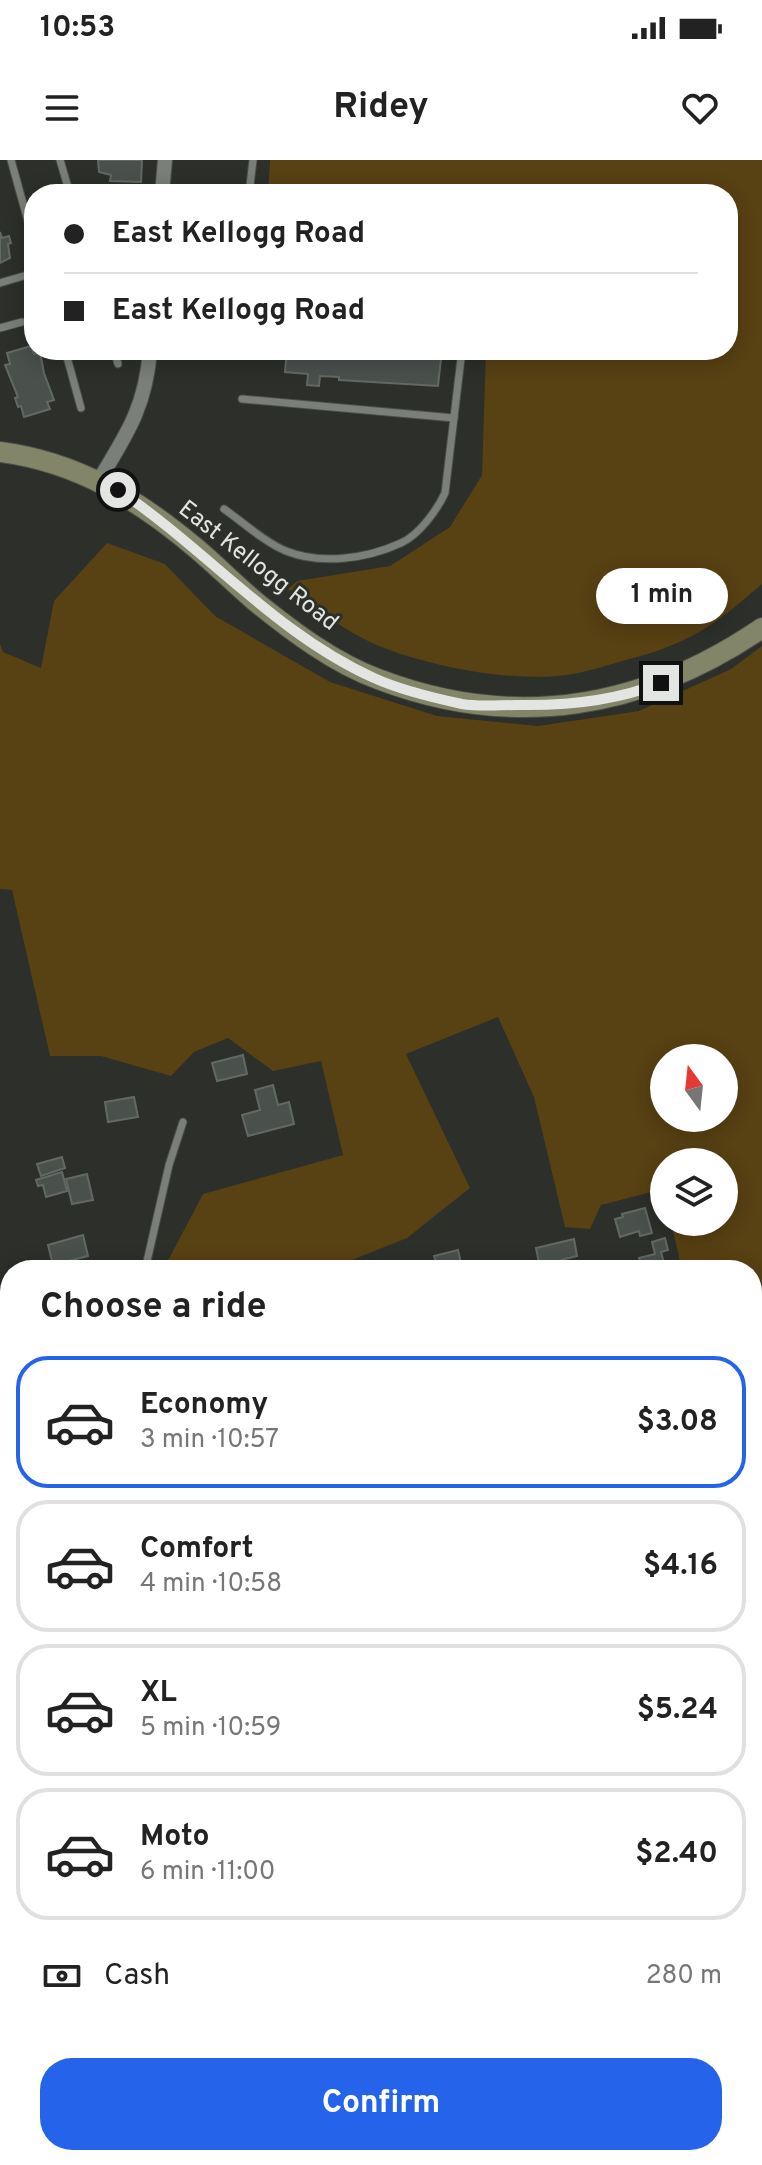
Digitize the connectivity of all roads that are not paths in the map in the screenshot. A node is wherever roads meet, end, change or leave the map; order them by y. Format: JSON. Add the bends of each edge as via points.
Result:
{"nodes":[{"id":1,"x":11,"y":160,"type":"edge"},
{"id":2,"x":60,"y":160,"type":"edge"},
{"id":3,"x":165,"y":160,"type":"edge"},
{"id":4,"x":253,"y":160,"type":"edge"},
{"id":5,"x":67,"y":184,"type":"edge"},
{"id":6,"x":163,"y":184,"type":"edge"},
{"id":7,"x":250,"y":184,"type":"edge"},
{"id":8,"x":24,"y":207,"type":"edge"},
{"id":9,"x":24,"y":276,"type":"edge"},
{"id":10,"x":0,"y":283,"type":"edge"},
{"id":11,"x":22,"y":322,"type":"dead end"},
{"id":12,"x":0,"y":328,"type":"edge"},
{"id":13,"x":68,"y":360,"type":"edge"},
{"id":14,"x":117,"y":360,"type":"edge"},
{"id":15,"x":148,"y":360,"type":"edge"},
{"id":16,"x":461,"y":360,"type":"edge"},
{"id":17,"x":118,"y":364,"type":"dead end"},
{"id":18,"x":242,"y":399,"type":"dead end"},
{"id":19,"x":81,"y":408,"type":"dead end"},
{"id":20,"x":454,"y":418,"type":"junction"},
{"id":21,"x":0,"y":452,"type":"edge"},
{"id":22,"x":99,"y":480,"type":"junction"},
{"id":23,"x":224,"y":509,"type":"dead end"},
{"id":24,"x":762,"y":628,"type":"edge"},
{"id":25,"x":183,"y":1122,"type":"dead end"},
{"id":26,"x":147,"y":1260,"type":"edge"}],
"edges":[{"from":1,"to":8,"type":"lane"},
{"from":2,"to":5,"type":"lane"},
{"from":3,"to":6,"type":"street"},
{"from":4,"to":7,"type":"lane"},
{"from":9,"to":10,"type":"lane"},
{"from":11,"to":12,"type":"lane"},
{"from":13,"to":19,"type":"lane"},
{"from":14,"to":17,"type":"lane"},
{"from":15,"to":22,"type":"street","via":[[133,424]]},
{"from":16,"to":20,"type":"lane"},
{"from":18,"to":20,"type":"lane"},
{"from":20,"to":23,"type":"lane","via":[[445,493],[403,542],[355,558],[316,558],[285,550]]},
{"from":21,"to":22,"type":"street","name":"East Kellogg Road"},
{"from":22,"to":24,"type":"street","name":"East Kellogg Road","via":[[196,548],[314,644],[376,679],[464,704],[553,706],[640,691],[729,650]]},
{"from":25,"to":26,"type":"lane"}]}
